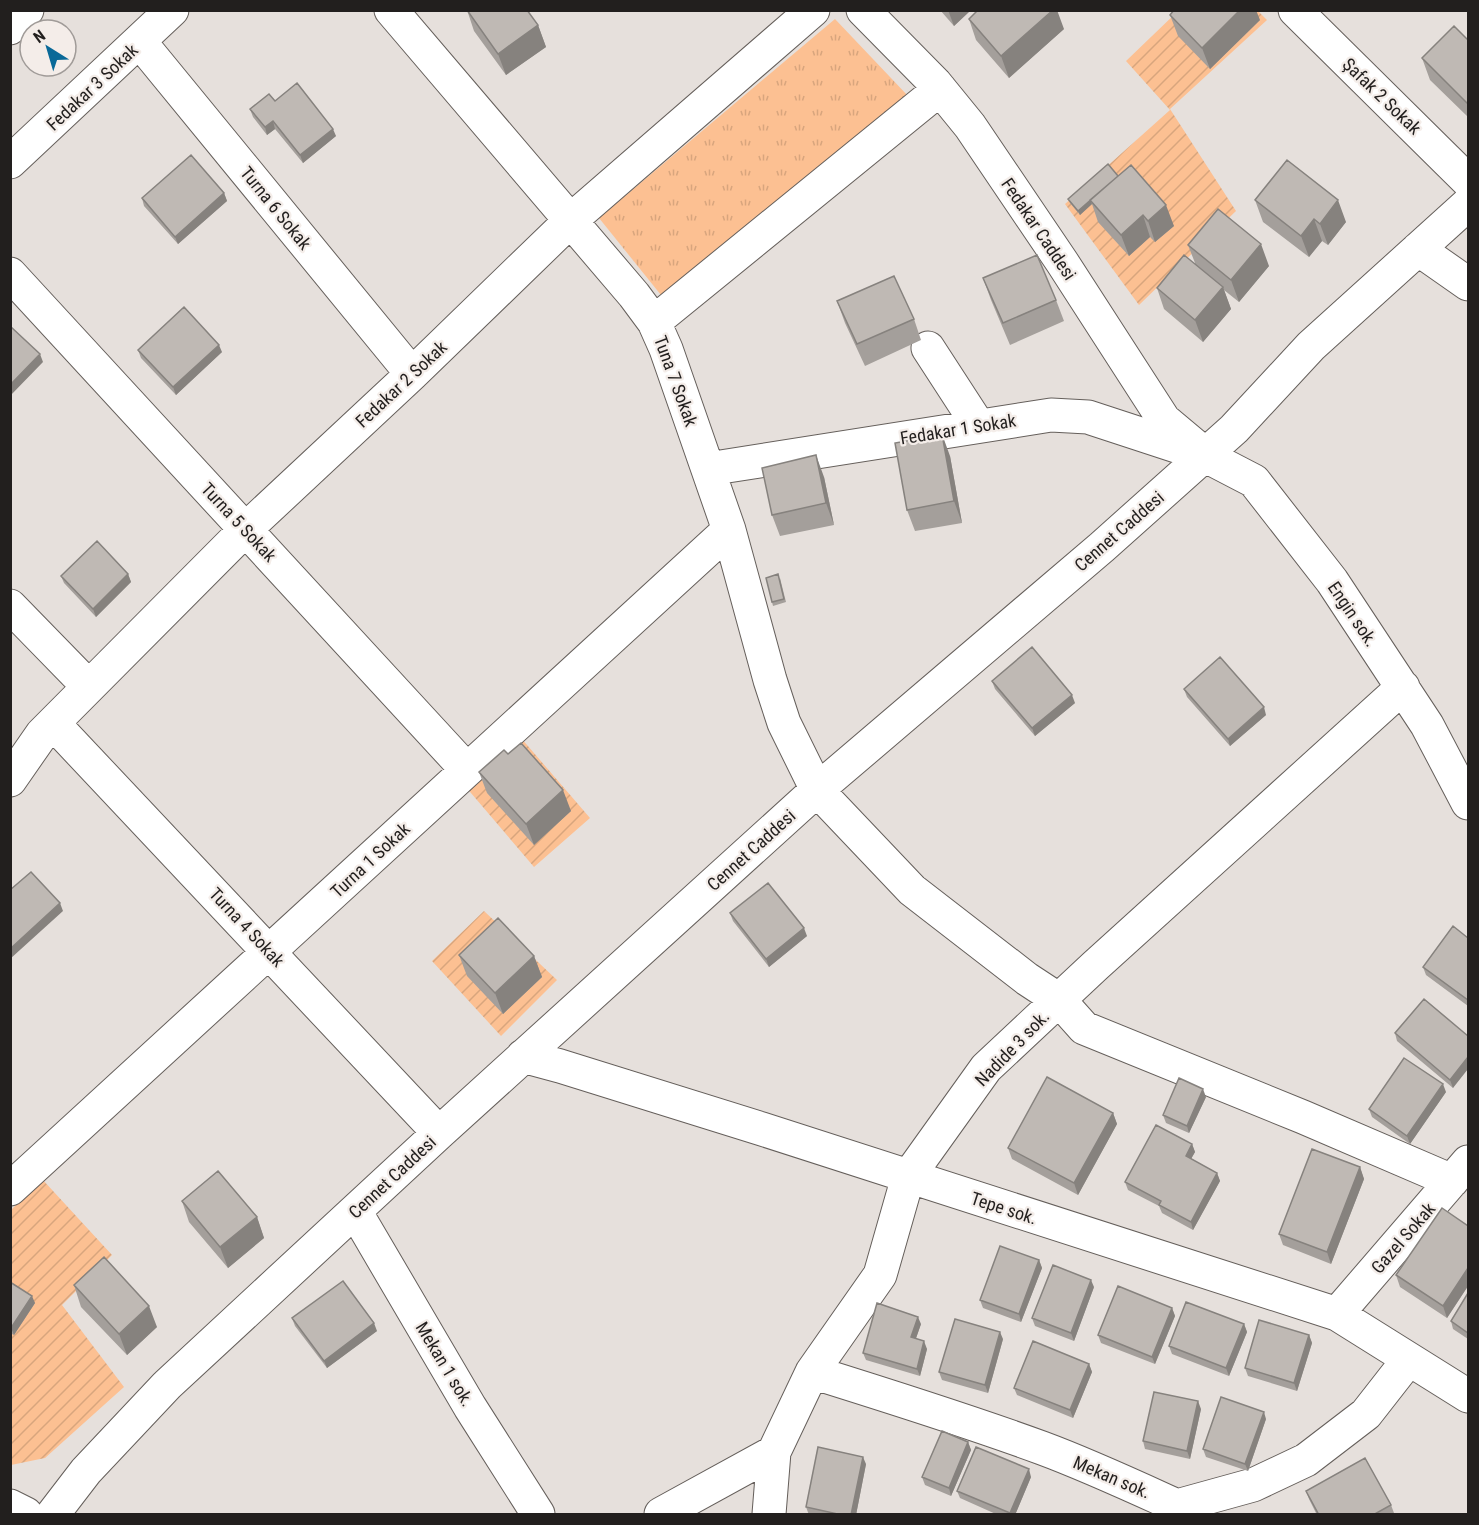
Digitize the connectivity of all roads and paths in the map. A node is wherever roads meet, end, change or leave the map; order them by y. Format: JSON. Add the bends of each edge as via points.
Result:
{"nodes":[{"id":1,"x":27,"y":10,"type":"edge"},
{"id":2,"x":172,"y":10,"type":"edge"},
{"id":3,"x":391,"y":10,"type":"edge"},
{"id":4,"x":813,"y":10,"type":"edge"},
{"id":5,"x":863,"y":10,"type":"edge"},
{"id":6,"x":1295,"y":10,"type":"edge"},
{"id":7,"x":10,"y":28,"type":"edge"},
{"id":8,"x":140,"y":42,"type":"junction"},
{"id":9,"x":940,"y":89,"type":"junction"},
{"id":10,"x":10,"y":162,"type":"edge"},
{"id":11,"x":1468,"y":181,"type":"edge"},
{"id":12,"x":1468,"y":204,"type":"edge"},
{"id":13,"x":571,"y":220,"type":"junction"},
{"id":14,"x":1418,"y":249,"type":"junction"},
{"id":15,"x":10,"y":274,"type":"edge"},
{"id":16,"x":1468,"y":284,"type":"edge"},
{"id":17,"x":654,"y":322,"type":"junction"},
{"id":18,"x":928,"y":348,"type":"dead end"},
{"id":19,"x":412,"y":374,"type":"junction"},
{"id":20,"x":978,"y":425,"type":"junction"},
{"id":21,"x":1204,"y":455,"type":"junction"},
{"id":22,"x":708,"y":469,"type":"junction"},
{"id":23,"x":246,"y":529,"type":"junction"},
{"id":24,"x":729,"y":530,"type":"junction"},
{"id":25,"x":10,"y":606,"type":"edge"},
{"id":26,"x":88,"y":686,"type":"junction"},
{"id":27,"x":1403,"y":687,"type":"junction"},
{"id":28,"x":53,"y":723,"type":"junction"},
{"id":29,"x":467,"y":770,"type":"junction"},
{"id":30,"x":10,"y":780,"type":"edge"},
{"id":31,"x":818,"y":790,"type":"junction"},
{"id":32,"x":1468,"y":803,"type":"edge"},
{"id":33,"x":270,"y":951,"type":"junction"},
{"id":34,"x":1059,"y":1000,"type":"junction"},
{"id":35,"x":523,"y":1056,"type":"junction"},
{"id":36,"x":439,"y":1133,"type":"junction"},
{"id":37,"x":1460,"y":1172,"type":"edge"},
{"id":38,"x":908,"y":1177,"type":"junction"},
{"id":39,"x":10,"y":1189,"type":"edge"},
{"id":40,"x":355,"y":1211,"type":"junction"},
{"id":41,"x":1337,"y":1314,"type":"junction"},
{"id":42,"x":1409,"y":1359,"type":"junction"},
{"id":43,"x":812,"y":1372,"type":"junction"},
{"id":44,"x":1468,"y":1396,"type":"edge"},
{"id":45,"x":774,"y":1452,"type":"junction"},
{"id":46,"x":10,"y":1506,"type":"edge"},
{"id":47,"x":1175,"y":1510,"type":"edge"},
{"id":48,"x":26,"y":1515,"type":"edge"},
{"id":49,"x":53,"y":1515,"type":"edge"},
{"id":50,"x":538,"y":1515,"type":"edge"},
{"id":51,"x":662,"y":1515,"type":"edge"},
{"id":52,"x":769,"y":1515,"type":"edge"}],
"edges":[{"from":1,"to":7,"type":"street"},
{"from":2,"to":8,"type":"street","name":"Fedakar 3 Sokak"},
{"from":3,"to":13,"type":"street","name":"Tuna 7 Sokak"},
{"from":4,"to":13,"type":"street","name":"Fedakar 2 Sokak"},
{"from":5,"to":9,"type":"street","name":"Fedakar Caddesi"},
{"from":6,"to":11,"type":"street","name":"Şafak 2 Sokak"},
{"from":8,"to":10,"type":"street","name":"Fedakar 3 Sokak"},
{"from":8,"to":19,"type":"street","name":"Turna 6 Sokak"},
{"from":9,"to":17,"type":"street"},
{"from":9,"to":21,"type":"street","name":"Fedakar Caddesi","via":[[970,126],[1164,420]]},
{"from":12,"to":14,"type":"street","name":"Cennet Caddesi"},
{"from":13,"to":17,"type":"street","name":"Tuna 7 Sokak"},
{"from":13,"to":19,"type":"street","name":"Fedakar 2 Sokak"},
{"from":14,"to":16,"type":"street"},
{"from":14,"to":21,"type":"street","name":"Cennet Caddesi","via":[[1311,346]]},
{"from":15,"to":23,"type":"street","name":"Turna 5 Sokak"},
{"from":17,"to":22,"type":"street","name":"Tuna 7 Sokak"},
{"from":18,"to":20,"type":"street"},
{"from":19,"to":23,"type":"street","name":"Fedakar 2 Sokak"},
{"from":20,"to":21,"type":"street","name":"Fedakar 1 Sokak","via":[[1051,415],[1088,417]]},
{"from":20,"to":22,"type":"street","name":"Fedakar 1 Sokak"},
{"from":21,"to":27,"type":"street","name":"Engin sok.","via":[[1254,481],[1332,581]]},
{"from":21,"to":31,"type":"street","name":"Cennet Caddesi"},
{"from":22,"to":24,"type":"street","name":"Tuna 7 Sokak"},
{"from":23,"to":26,"type":"street","name":"Fedakar 2 Sokak"},
{"from":23,"to":29,"type":"street","name":"Turna 5 Sokak"},
{"from":24,"to":29,"type":"street","name":"Turna 1 Sokak"},
{"from":24,"to":31,"type":"street","name":"Tuna 7 Sokak","via":[[780,712]]},
{"from":25,"to":26,"type":"street"},
{"from":26,"to":28,"type":"street","name":"Fedakar 2 Sokak"},
{"from":27,"to":32,"type":"street","name":"Engin sok.","via":[[1428,724]]},
{"from":27,"to":34,"type":"street","name":"Nadide 3 sok."},
{"from":28,"to":30,"type":"street","name":"Fedakar 2 Sokak"},
{"from":28,"to":33,"type":"street","name":"Turna 4 Sokak"},
{"from":29,"to":33,"type":"street","name":"Turna 1 Sokak"},
{"from":31,"to":34,"type":"street","name":"Tuna 7 Sokak","via":[[912,890]]},
{"from":31,"to":35,"type":"street","name":"Cennet Caddesi"},
{"from":33,"to":36,"type":"street","name":"Turna 4 Sokak"},
{"from":33,"to":39,"type":"street","name":"Turna 1 Sokak"},
{"from":34,"to":37,"type":"street","name":"Tuna 7 Sokak","via":[[1084,1028],[1303,1117]]},
{"from":34,"to":38,"type":"street","name":"Nadide 3 sok.","via":[[986,1068]]},
{"from":35,"to":36,"type":"street","name":"Cennet Caddesi"},
{"from":35,"to":38,"type":"street","name":"Tepe sok."},
{"from":36,"to":40,"type":"street","name":"Cennet Caddesi"},
{"from":37,"to":41,"type":"street","name":"Gazel Sokak"},
{"from":38,"to":41,"type":"street","name":"Tepe sok."},
{"from":38,"to":43,"type":"street","name":"Nadide 3 sok.","via":[[880,1275]]},
{"from":40,"to":49,"type":"street","name":"Cennet Caddesi","via":[[167,1385],[86,1471]]},
{"from":40,"to":50,"type":"street","name":"Mekan 1 sok."},
{"from":41,"to":42,"type":"street","name":"Tepe sok."},
{"from":42,"to":44,"type":"street","name":"Tepe sok."},
{"from":42,"to":47,"type":"street","name":"Mekan sok.","via":[[1366,1414],[1306,1460],[1253,1485]]},
{"from":43,"to":45,"type":"street","name":"Nadide 3 sok."},
{"from":43,"to":47,"type":"street","name":"Mekan sok.","via":[[1044,1448],[1119,1480]]},
{"from":45,"to":51,"type":"street"},
{"from":45,"to":52,"type":"street"},
{"from":46,"to":48,"type":"street"}]}
